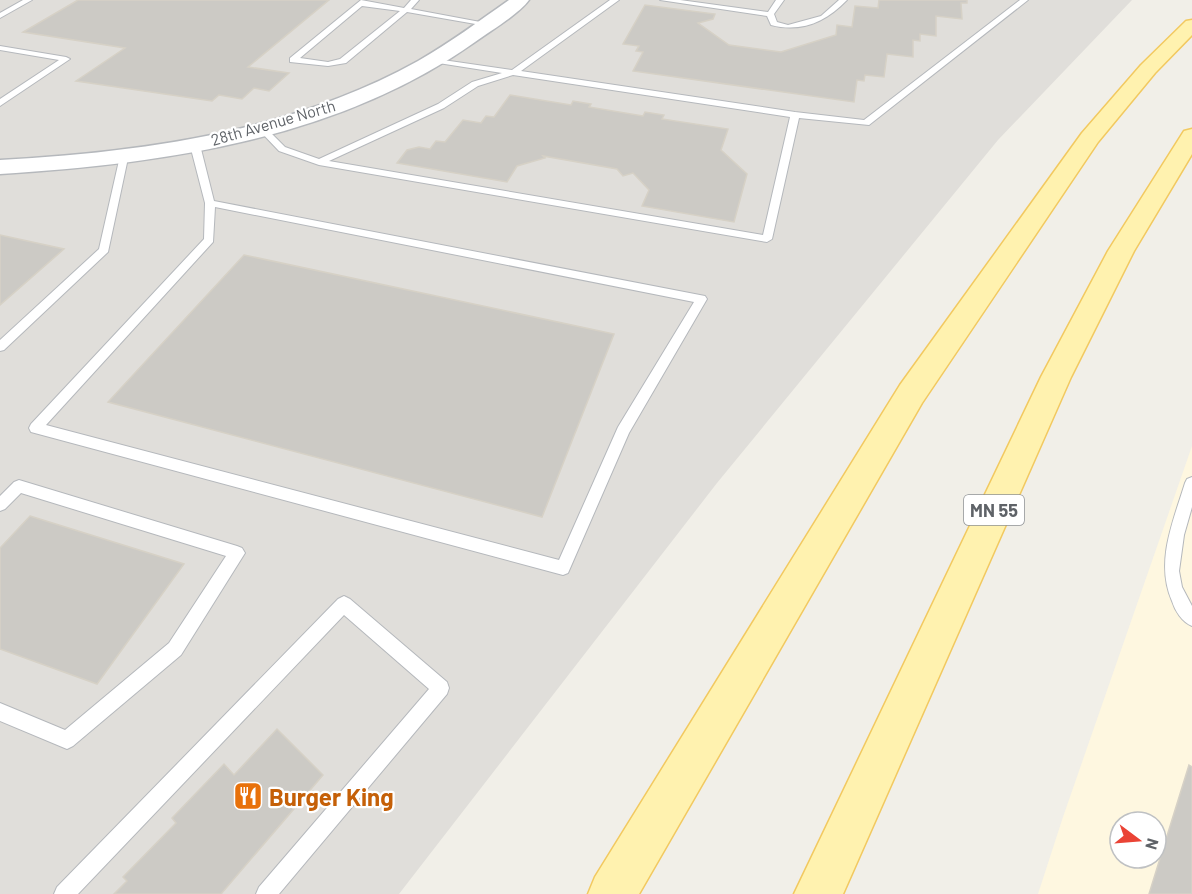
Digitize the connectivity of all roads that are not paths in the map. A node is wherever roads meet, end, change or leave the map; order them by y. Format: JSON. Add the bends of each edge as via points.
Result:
{"nodes":[{"id":1,"x":28,"y":0,"type":"edge"},
{"id":2,"x":415,"y":0,"type":"edge"},
{"id":3,"x":520,"y":0,"type":"edge"},
{"id":4,"x":615,"y":0,"type":"edge"},
{"id":5,"x":663,"y":0,"type":"edge"},
{"id":6,"x":780,"y":0,"type":"edge"},
{"id":7,"x":843,"y":0,"type":"edge"},
{"id":8,"x":1024,"y":0,"type":"edge"},
{"id":9,"x":362,"y":2,"type":"edge"},
{"id":10,"x":406,"y":10,"type":"junction"},
{"id":11,"x":770,"y":14,"type":"junction"},
{"id":12,"x":0,"y":16,"type":"edge"},
{"id":13,"x":487,"y":24,"type":"junction"},
{"id":14,"x":1192,"y":25,"type":"edge"},
{"id":15,"x":0,"y":48,"type":"edge"},
{"id":16,"x":432,"y":60,"type":"junction"},
{"id":17,"x":514,"y":72,"type":"junction"},
{"id":18,"x":0,"y":103,"type":"edge"},
{"id":19,"x":795,"y":115,"type":"junction"},
{"id":20,"x":262,"y":129,"type":"junction"},
{"id":21,"x":1192,"y":136,"type":"edge"},
{"id":22,"x":195,"y":145,"type":"junction"},
{"id":23,"x":123,"y":158,"type":"junction"},
{"id":24,"x":319,"y":162,"type":"junction"},
{"id":25,"x":0,"y":167,"type":"edge"},
{"id":26,"x":210,"y":203,"type":"junction"},
{"id":27,"x":0,"y":347,"type":"edge"},
{"id":28,"x":1192,"y":483,"type":"edge"},
{"id":29,"x":0,"y":506,"type":"edge"},
{"id":30,"x":1192,"y":618,"type":"edge"},
{"id":31,"x":0,"y":712,"type":"edge"},
{"id":32,"x":64,"y":894,"type":"edge"},
{"id":33,"x":266,"y":894,"type":"edge"},
{"id":34,"x":612,"y":894,"type":"edge"},
{"id":35,"x":818,"y":894,"type":"edge"}],
"edges":[{"from":1,"to":12,"type":"lane"},
{"from":2,"to":10,"type":"lane"},
{"from":3,"to":13,"type":"street","name":"28th Avenue North"},
{"from":4,"to":17,"type":"lane"},
{"from":5,"to":11,"type":"lane"},
{"from":6,"to":11,"type":"lane"},
{"from":7,"to":11,"type":"lane","via":[[824,18],[788,27],[774,23]]},
{"from":8,"to":19,"type":"lane","via":[[866,123]]},
{"from":9,"to":10,"type":"lane"},
{"from":9,"to":10,"type":"lane","via":[[293,60],[328,64],[343,61]]},
{"from":10,"to":13,"type":"lane"},
{"from":13,"to":16,"type":"street","name":"28th Avenue North"},
{"from":14,"to":34,"type":"main road","via":[[1148,69],[1090,138],[911,394]]},
{"from":15,"to":18,"type":"lane","via":[[66,59]]},
{"from":16,"to":17,"type":"lane"},
{"from":16,"to":20,"type":"street","name":"28th Avenue North","via":[[376,89]]},
{"from":17,"to":19,"type":"lane"},
{"from":17,"to":24,"type":"lane","via":[[475,84],[441,106]]},
{"from":19,"to":24,"type":"lane","via":[[766,239]]},
{"from":20,"to":22,"type":"street","name":"28th Avenue North"},
{"from":20,"to":24,"type":"lane","via":[[282,149]]},
{"from":21,"to":35,"type":"main road","number":"MN 55","via":[[1121,251],[1056,377]]},
{"from":22,"to":23,"type":"street","name":"28th Avenue North"},
{"from":22,"to":26,"type":"lane"},
{"from":23,"to":25,"type":"street","name":"28th Avenue North"},
{"from":23,"to":27,"type":"lane","via":[[104,250]]},
{"from":26,"to":26,"type":"lane","via":[[701,299],[623,431],[563,568],[36,428],[209,240]]},
{"from":28,"to":30,"type":"lane","via":[[1170,572],[1176,597]]},
{"from":29,"to":31,"type":"lane","via":[[19,486],[237,552],[175,649],[67,740]]},
{"from":32,"to":33,"type":"lane","via":[[344,604],[441,688]]}]}
